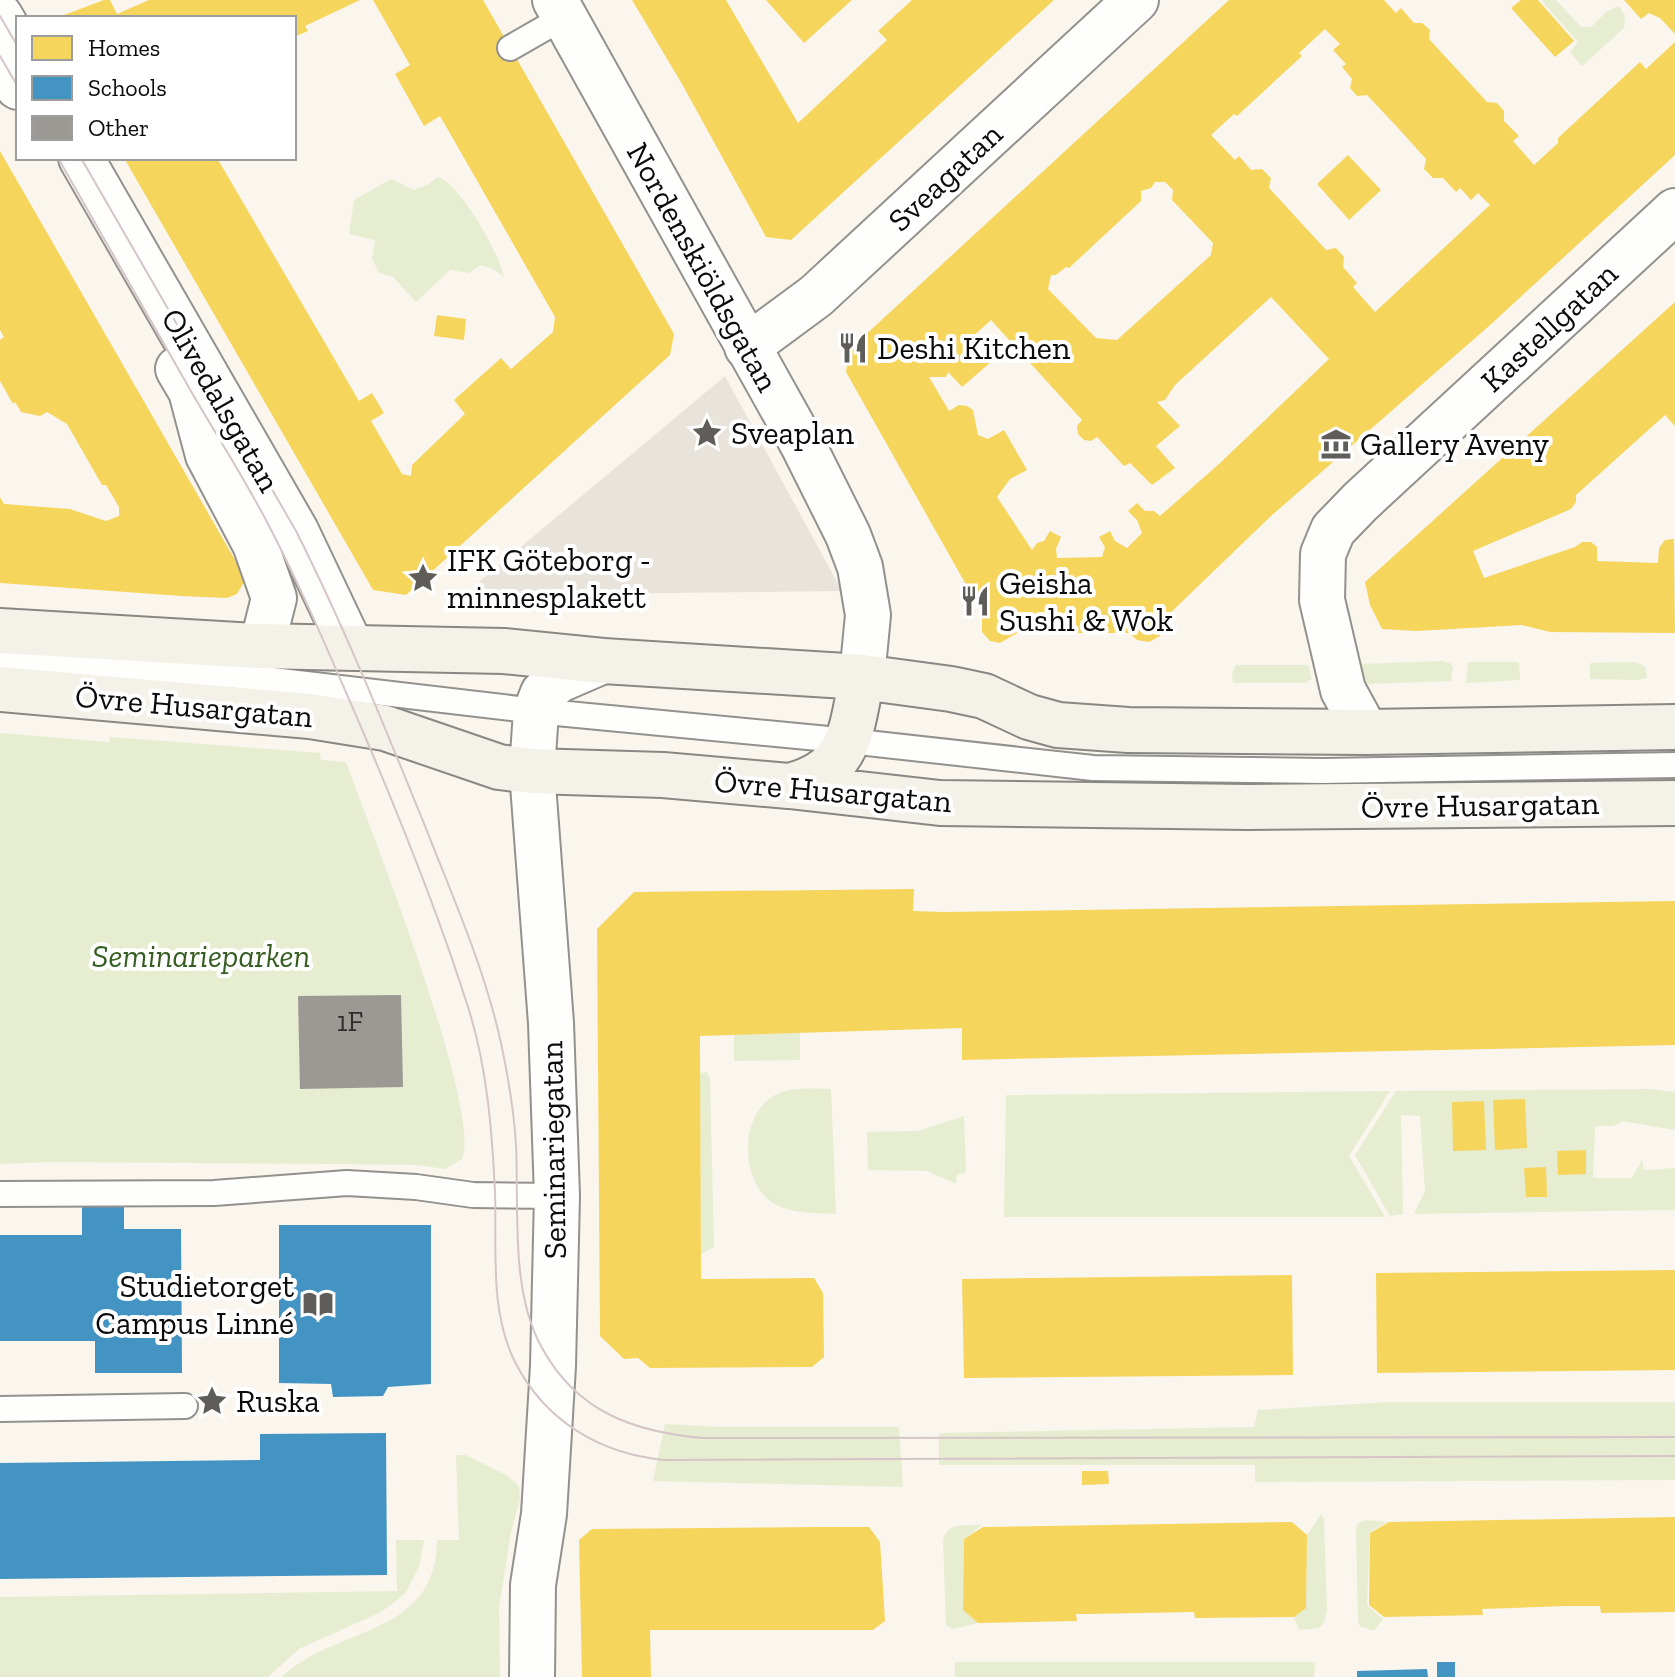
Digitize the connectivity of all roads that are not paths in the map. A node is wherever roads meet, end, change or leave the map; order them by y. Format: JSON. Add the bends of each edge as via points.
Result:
{"nodes":[{"id":1,"x":1136,"y":0,"type":"edge"},
{"id":2,"x":560,"y":8,"type":"edge"},
{"id":3,"x":0,"y":16,"type":"edge"},
{"id":4,"x":16,"y":44,"type":"edge"},
{"id":5,"x":510,"y":48,"type":"dead end"},
{"id":6,"x":0,"y":56,"type":"edge"},
{"id":7,"x":16,"y":84,"type":"edge"},
{"id":8,"x":59,"y":160,"type":"edge"},
{"id":9,"x":82,"y":160,"type":"edge"},
{"id":10,"x":1675,"y":211,"type":"edge"},
{"id":11,"x":747,"y":347,"type":"junction"},
{"id":12,"x":0,"y":631,"type":"edge"},
{"id":13,"x":257,"y":646,"type":"junction"},
{"id":14,"x":351,"y":647,"type":"junction"},
{"id":15,"x":0,"y":660,"type":"edge"},
{"id":16,"x":603,"y":661,"type":"junction"},
{"id":17,"x":862,"y":677,"type":"junction"},
{"id":18,"x":0,"y":689,"type":"edge"},
{"id":19,"x":536,"y":711,"type":"junction"},
{"id":20,"x":1675,"y":727,"type":"edge"},
{"id":21,"x":1366,"y":732,"type":"junction"},
{"id":22,"x":849,"y":741,"type":"junction"},
{"id":23,"x":1675,"y":765,"type":"edge"},
{"id":24,"x":532,"y":771,"type":"junction"},
{"id":25,"x":789,"y":786,"type":"junction"},
{"id":26,"x":1675,"y":803,"type":"edge"},
{"id":27,"x":0,"y":1194,"type":"edge"},
{"id":28,"x":557,"y":1196,"type":"junction"},
{"id":29,"x":185,"y":1406,"type":"dead end"},
{"id":30,"x":0,"y":1409,"type":"edge"},
{"id":31,"x":532,"y":1677,"type":"edge"}],
"edges":[{"from":1,"to":11,"type":"street","name":"Sveagatan","via":[[816,296]]},
{"from":2,"to":5,"type":"lane"},
{"from":2,"to":11,"type":"street","name":"Nordenskiöldsgatan"},
{"from":3,"to":4,"type":"street"},
{"from":6,"to":7,"type":"street"},
{"from":8,"to":13,"type":"street","name":"Olivedalsgatan","via":[[191,391],[208,455],[255,544],[274,598]]},
{"from":9,"to":14,"type":"street","name":"Olivedalsgatan","via":[[296,531]]},
{"from":10,"to":21,"type":"street","name":"Kastellgatan","via":[[1333,530],[1323,554],[1322,600],[1343,690]]},
{"from":11,"to":17,"type":"street","name":"Nordenskiöldsgatan","via":[[803,445],[860,567],[868,615]]},
{"from":12,"to":13,"type":"main road","name":"Övre Husargatan"},
{"from":13,"to":14,"type":"main road","name":"Övre Husargatan"},
{"from":14,"to":16,"type":"main road","name":"Övre Husargatan","via":[[504,651]]},
{"from":15,"to":19,"type":"lane","via":[[238,676]]},
{"from":16,"to":17,"type":"main road","name":"Övre Husargatan"},
{"from":16,"to":19,"type":"street","via":[[559,680],[543,693]]},
{"from":17,"to":21,"type":"main road","name":"Övre Husargatan","via":[[984,696],[1058,725]]},
{"from":17,"to":22,"type":"main road","name":"Nordenskiöldsgatan"},
{"from":18,"to":24,"type":"main road","name":"Övre Husargatan","via":[[359,723],[499,767]]},
{"from":19,"to":22,"type":"lane"},
{"from":19,"to":24,"type":"street","name":"Seminariegatan"},
{"from":20,"to":21,"type":"main road","name":"Övre Husargatan"},
{"from":22,"to":23,"type":"lane","via":[[1093,768],[1323,771]]},
{"from":22,"to":25,"type":"main road","name":"Nordenskiöldsgatan","via":[[825,771]]},
{"from":24,"to":25,"type":"main road","name":"Övre Husargatan"},
{"from":24,"to":28,"type":"street","name":"Seminariegatan","via":[[551,1023]]},
{"from":25,"to":26,"type":"main road","name":"Övre Husargatan","via":[[940,803]]},
{"from":27,"to":28,"type":"lane","via":[[214,1193],[347,1183],[473,1195]]},
{"from":28,"to":31,"type":"street","name":"Seminariegatan","via":[[553,1366],[544,1514],[533,1585]]},
{"from":29,"to":30,"type":"lane"}]}
